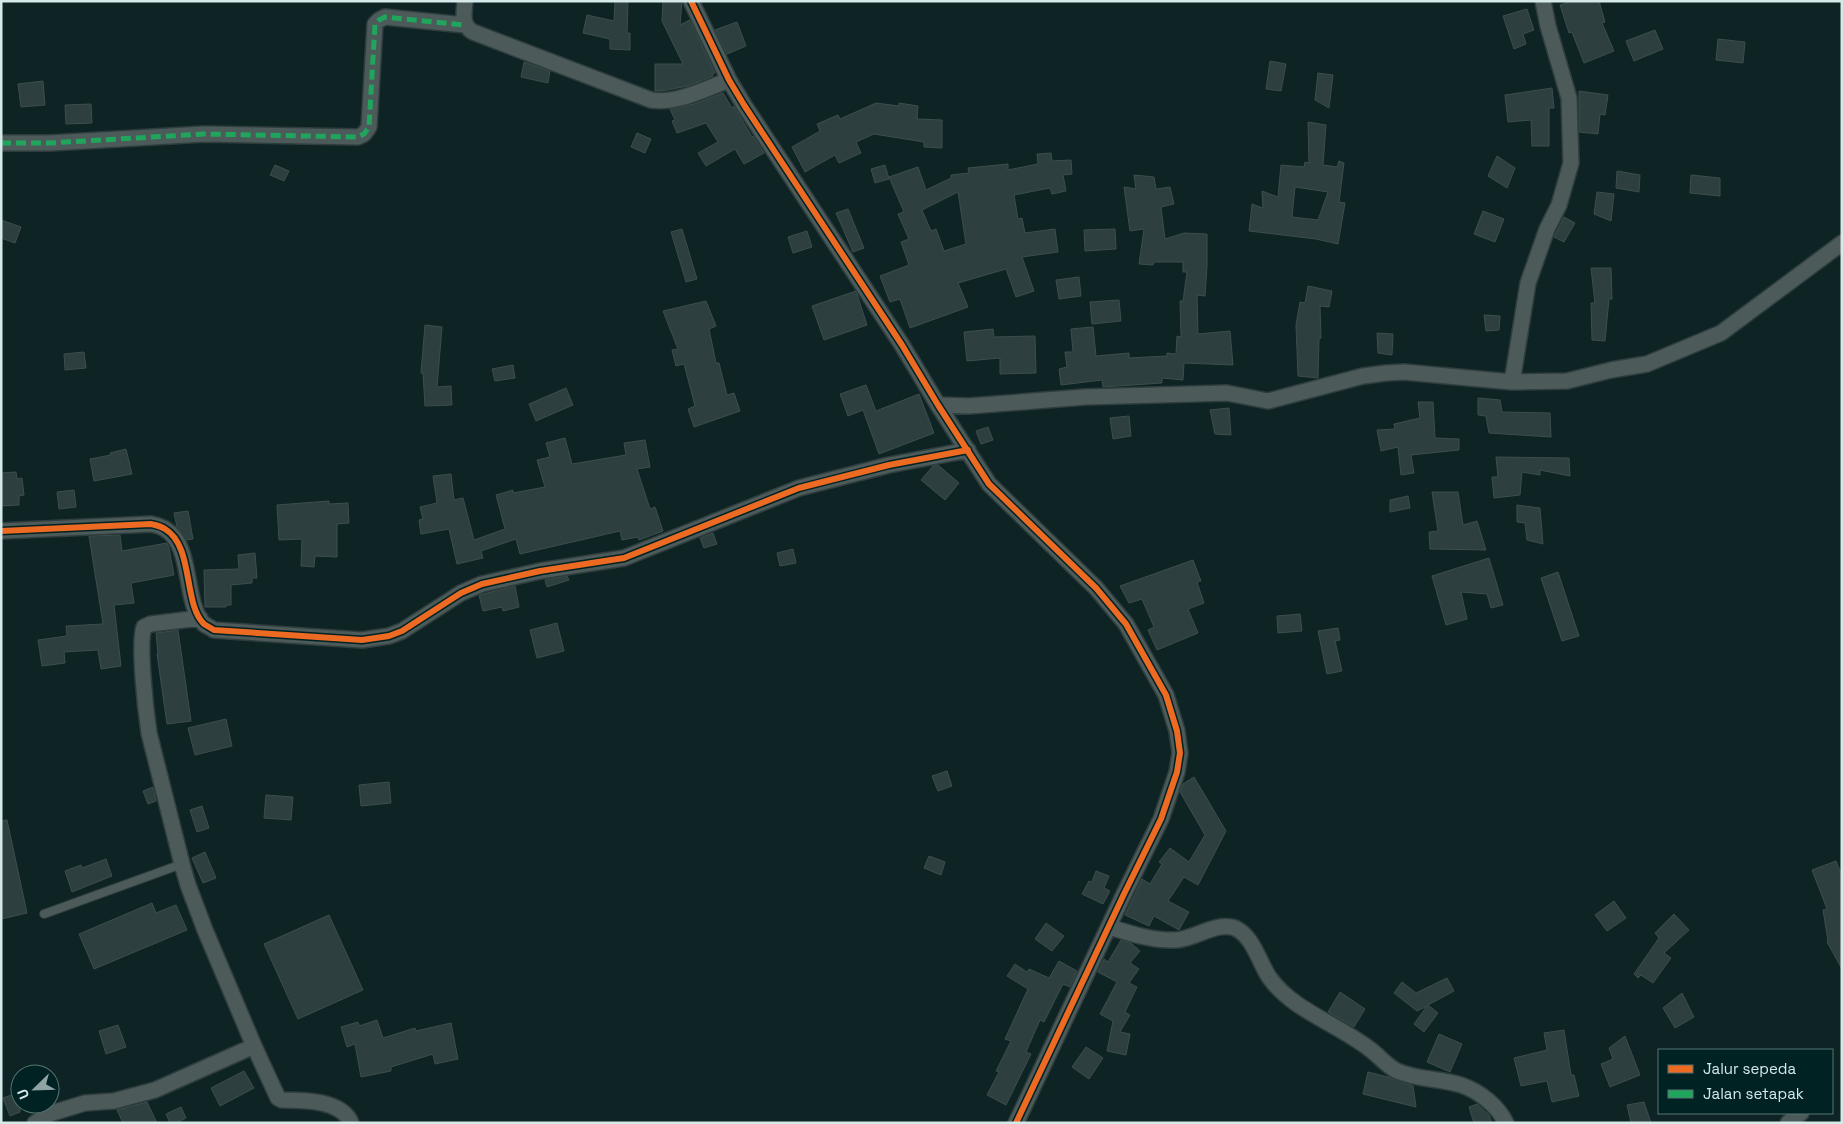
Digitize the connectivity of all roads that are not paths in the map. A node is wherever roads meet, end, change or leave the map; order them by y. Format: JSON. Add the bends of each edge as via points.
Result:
{"nodes":[{"id":1,"x":465,"y":1,"type":"edge"},
{"id":2,"x":691,"y":1,"type":"edge"},
{"id":3,"x":1543,"y":1,"type":"edge"},
{"id":4,"x":465,"y":25,"type":"junction"},
{"id":5,"x":729,"y":80,"type":"junction"},
{"id":6,"x":1,"y":143,"type":"edge"},
{"id":7,"x":1842,"y":242,"type":"edge"},
{"id":8,"x":1512,"y":382,"type":"junction"},
{"id":9,"x":938,"y":405,"type":"junction"},
{"id":10,"x":968,"y":450,"type":"junction"},
{"id":11,"x":1,"y":531,"type":"edge"},
{"id":12,"x":200,"y":618,"type":"junction"},
{"id":13,"x":182,"y":864,"type":"junction"},
{"id":14,"x":44,"y":914,"type":"dead end"},
{"id":15,"x":1110,"y":927,"type":"junction"},
{"id":16,"x":254,"y":1046,"type":"junction"},
{"id":17,"x":1800,"y":1114,"type":"edge"},
{"id":18,"x":35,"y":1123,"type":"edge"},
{"id":19,"x":351,"y":1123,"type":"edge"},
{"id":20,"x":1016,"y":1123,"type":"edge"},
{"id":21,"x":1506,"y":1123,"type":"edge"},
{"id":22,"x":1788,"y":1123,"type":"edge"}],
"edges":[{"from":1,"to":4,"type":"street"},
{"from":2,"to":5,"type":"street"},
{"from":3,"to":8,"type":"street","via":[[1569,98],[1571,163],[1559,205],[1528,283]]},
{"from":4,"to":5,"type":"street","via":[[482,36],[651,100],[662,102]]},
{"from":4,"to":6,"type":"street","via":[[385,17],[379,20],[376,24],[369,128],[358,138],[204,134]]},
{"from":5,"to":9,"type":"street"},
{"from":7,"to":8,"type":"street","via":[[1721,333],[1647,364],[1567,381]]},
{"from":8,"to":9,"type":"street","via":[[1404,372],[1363,376],[1268,401],[1227,392]]},
{"from":9,"to":10,"type":"street"},
{"from":10,"to":12,"type":"street","via":[[889,465],[799,488],[624,558],[482,584],[389,636],[362,640],[214,630]]},
{"from":10,"to":15,"type":"street","via":[[989,484],[1096,588],[1126,624],[1166,695],[1177,731],[1180,753],[1177,772],[1161,819]]},
{"from":11,"to":12,"type":"street","via":[[151,524],[164,528],[180,550]]},
{"from":12,"to":13,"type":"street","via":[[151,624],[144,628],[142,639],[146,712]]},
{"from":13,"to":14,"type":"lane"},
{"from":13,"to":16,"type":"street","via":[[198,914]]},
{"from":15,"to":20,"type":"street"},
{"from":15,"to":21,"type":"street","via":[[1154,940],[1180,940],[1228,926],[1235,929],[1249,940],[1270,979],[1296,1004],[1372,1050],[1398,1071],[1461,1085],[1478,1094],[1502,1113]]},
{"from":16,"to":18,"type":"street","via":[[155,1090],[114,1101],[85,1104],[49,1114]]},
{"from":16,"to":19,"type":"street","via":[[278,1098],[325,1104],[345,1113]]},
{"from":17,"to":22,"type":"street"}]}
